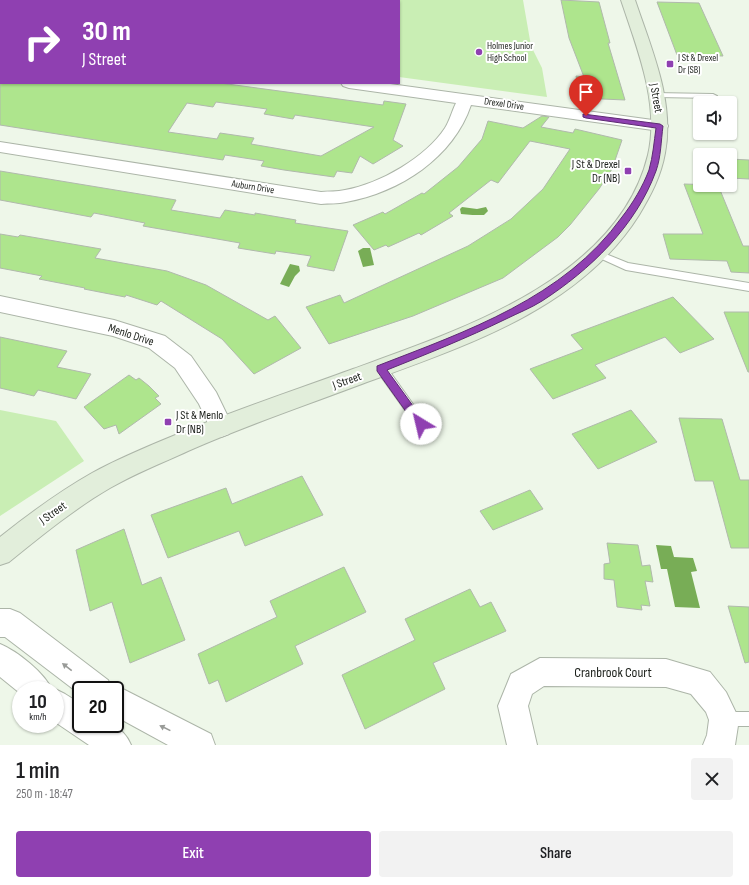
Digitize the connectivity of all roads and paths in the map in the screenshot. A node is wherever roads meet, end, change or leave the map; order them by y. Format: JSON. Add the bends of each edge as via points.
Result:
{"nodes":[{"id":1,"x":628,"y":0,"type":"edge"},
{"id":2,"x":356,"y":84,"type":"edge"},
{"id":3,"x":657,"y":95,"type":"junction"},
{"id":4,"x":713,"y":96,"type":"dead end"},
{"id":5,"x":465,"y":99,"type":"junction"},
{"id":6,"x":660,"y":126,"type":"junction"},
{"id":7,"x":0,"y":147,"type":"edge"},
{"id":8,"x":596,"y":253,"type":"junction"},
{"id":9,"x":749,"y":287,"type":"edge"},
{"id":10,"x":0,"y":304,"type":"edge"},
{"id":11,"x":381,"y":368,"type":"junction"},
{"id":12,"x":421,"y":424,"type":"dead end"},
{"id":13,"x":221,"y":428,"type":"junction"},
{"id":14,"x":0,"y":553,"type":"edge"},
{"id":15,"x":0,"y":623,"type":"edge"},
{"id":16,"x":0,"y":658,"type":"edge"},
{"id":17,"x":27,"y":681,"type":"edge"},
{"id":18,"x":86,"y":681,"type":"edge"},
{"id":19,"x":124,"y":705,"type":"edge"},
{"id":20,"x":730,"y":728,"type":"edge"},
{"id":21,"x":97,"y":733,"type":"edge"},
{"id":22,"x":116,"y":745,"type":"edge"},
{"id":23,"x":200,"y":745,"type":"edge"},
{"id":24,"x":522,"y":745,"type":"edge"}],
"edges":[{"from":1,"to":3,"type":"street","name":"J Street"},
{"from":2,"to":5,"type":"street","name":"Drexel Drive"},
{"from":3,"to":4,"type":"lane"},
{"from":3,"to":6,"type":"street","name":"J Street"},
{"from":5,"to":6,"type":"street","name":"Drexel Drive"},
{"from":5,"to":7,"type":"street","name":"Auburn Drive","via":[[452,130],[440,146],[421,162],[391,180],[351,196],[321,198]]},
{"from":6,"to":8,"type":"street","name":"J Street","via":[[656,154],[645,187],[627,218]]},
{"from":8,"to":9,"type":"lane","via":[[626,266]]},
{"from":8,"to":11,"type":"street","name":"J Street","via":[[538,299],[517,311],[467,335]]},
{"from":10,"to":13,"type":"street","name":"Menlo Drive","via":[[114,328],[157,342],[182,362],[208,399]]},
{"from":11,"to":12,"type":"lane"},
{"from":11,"to":13,"type":"street","name":"J Street"},
{"from":13,"to":14,"type":"street","name":"J Street","via":[[149,457],[94,485],[38,522]]},
{"from":18,"to":15,"type":"street","one_way":true,"via":[[10,623]]},
{"from":16,"to":17,"type":"street"},
{"from":23,"to":19,"type":"street","one_way":true},
{"from":20,"to":24,"type":"street","name":"Cranbrook Court","via":[[716,702],[700,682],[666,672],[540,672],[521,684],[513,706]]},
{"from":21,"to":22,"type":"street"}]}
